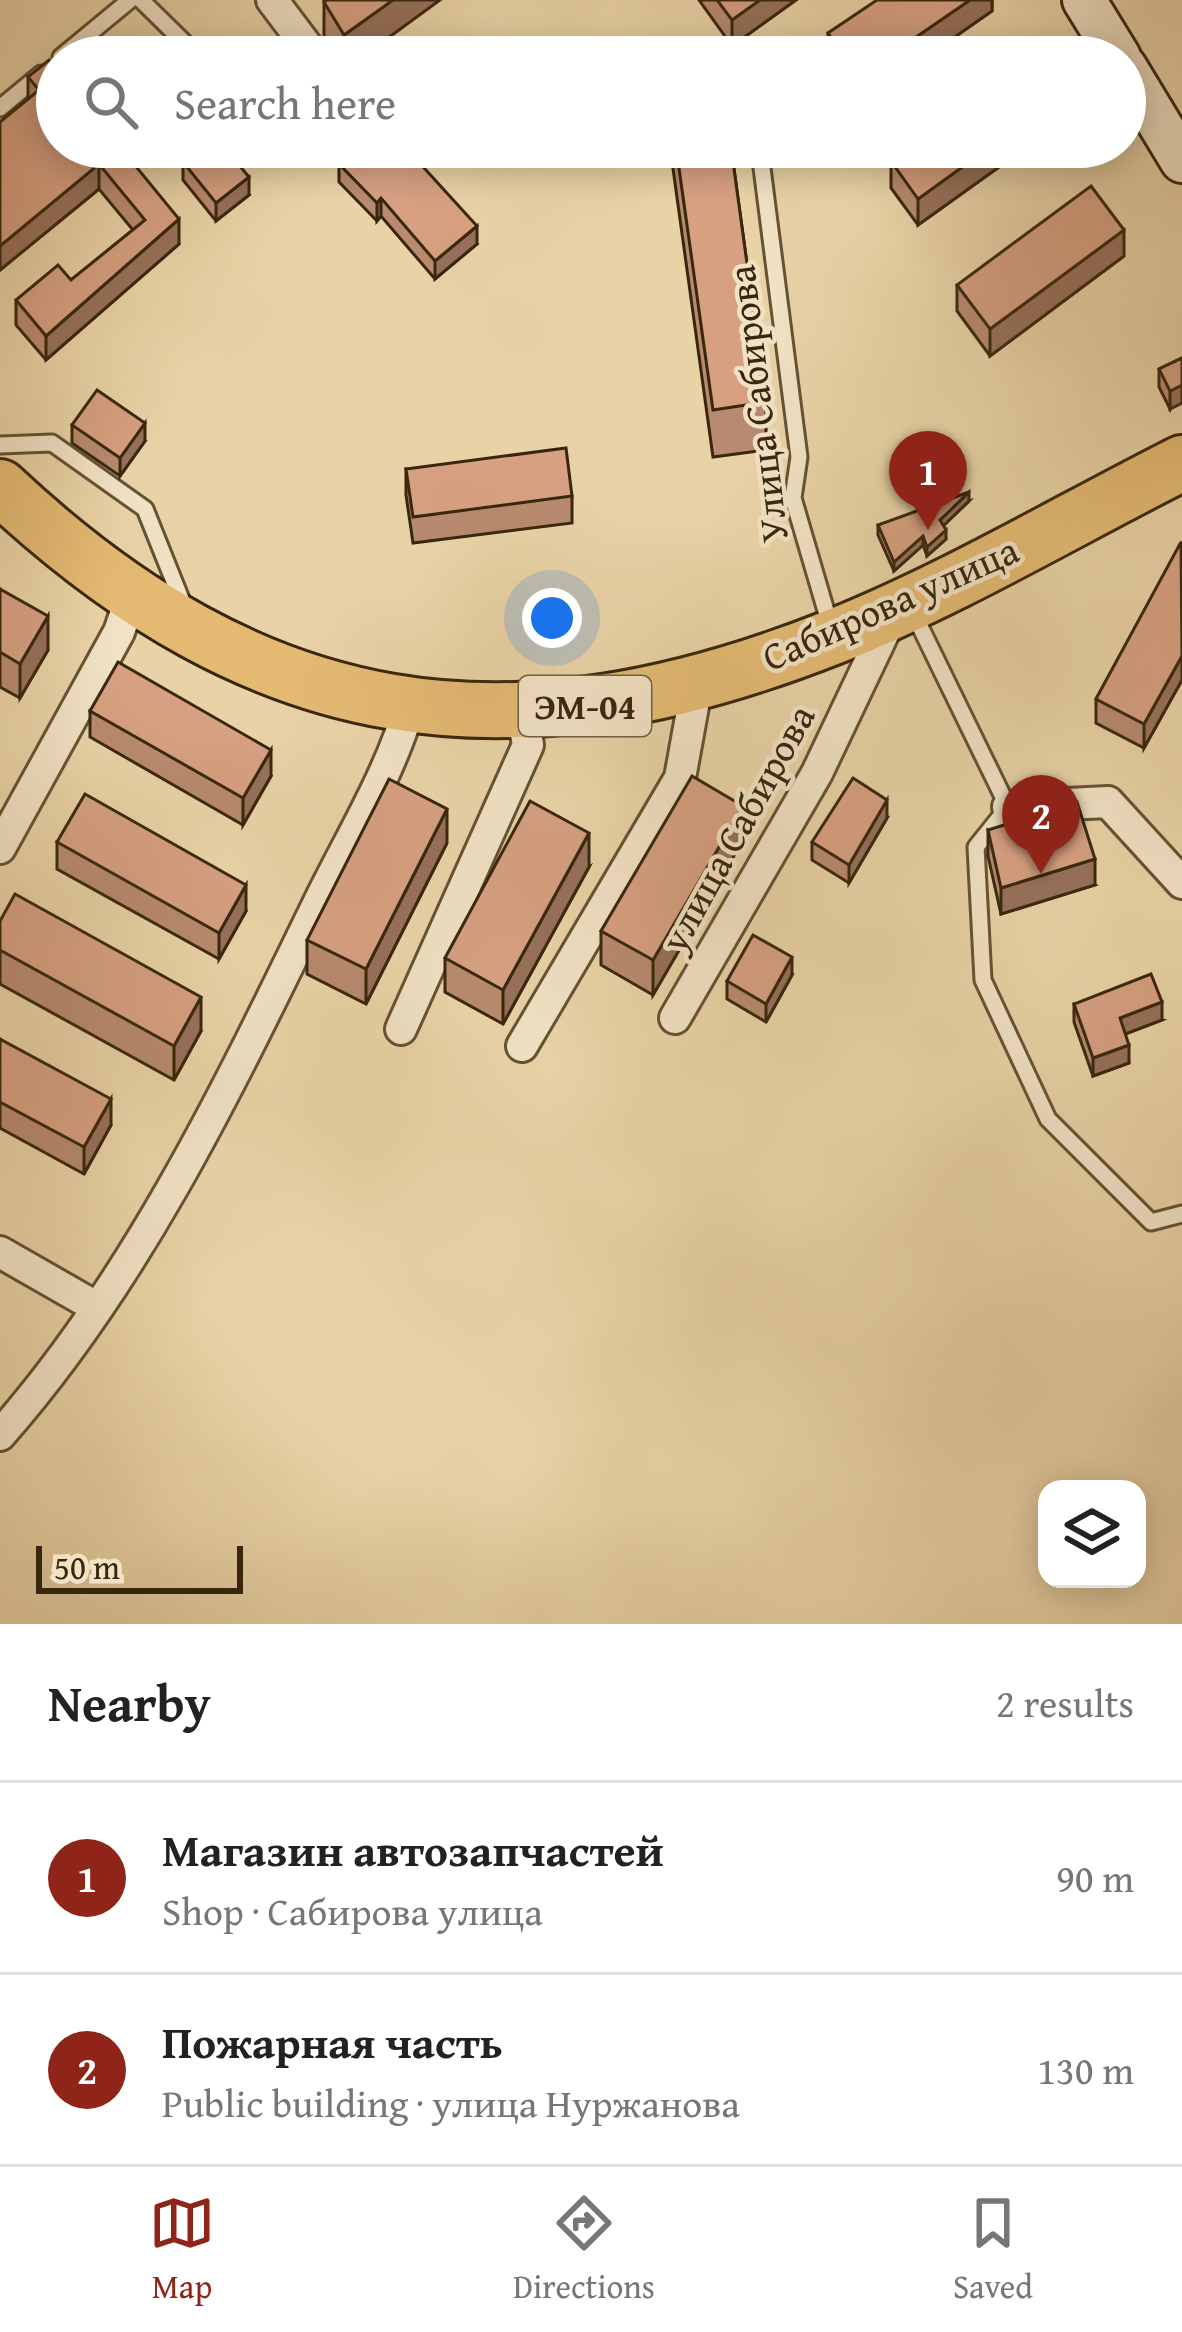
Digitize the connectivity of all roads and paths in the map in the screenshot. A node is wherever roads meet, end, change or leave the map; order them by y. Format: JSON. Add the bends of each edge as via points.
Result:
{"nodes":[{"id":1,"x":130,"y":0,"type":"edge"},
{"id":2,"x":141,"y":0,"type":"edge"},
{"id":3,"x":272,"y":0,"type":"edge"},
{"id":4,"x":1084,"y":0,"type":"edge"},
{"id":5,"x":87,"y":36,"type":"edge"},
{"id":6,"x":178,"y":36,"type":"edge"},
{"id":7,"x":299,"y":36,"type":"edge"},
{"id":8,"x":1106,"y":36,"type":"edge"},
{"id":9,"x":36,"y":78,"type":"edge"},
{"id":10,"x":1146,"y":102,"type":"edge"},
{"id":11,"x":0,"y":108,"type":"edge"},
{"id":12,"x":1182,"y":161,"type":"edge"},
{"id":13,"x":761,"y":168,"type":"edge"},
{"id":14,"x":0,"y":446,"type":"edge"},
{"id":15,"x":1169,"y":475,"type":"edge"},
{"id":16,"x":0,"y":487,"type":"edge"},
{"id":17,"x":131,"y":597,"type":"junction"},
{"id":18,"x":902,"y":606,"type":"junction"},
{"id":19,"x":196,"y":635,"type":"junction"},
{"id":20,"x":834,"y":636,"type":"junction"},
{"id":21,"x":697,"y":684,"type":"junction"},
{"id":22,"x":409,"y":708,"type":"junction"},
{"id":23,"x":522,"y":712,"type":"junction"},
{"id":24,"x":1008,"y":807,"type":"junction"},
{"id":25,"x":0,"y":848,"type":"edge"},
{"id":26,"x":1182,"y":883,"type":"edge"},
{"id":27,"x":675,"y":1018,"type":"dead end"},
{"id":28,"x":401,"y":1028,"type":"dead end"},
{"id":29,"x":522,"y":1046,"type":"dead end"},
{"id":30,"x":1182,"y":1214,"type":"edge"},
{"id":31,"x":0,"y":1252,"type":"edge"},
{"id":32,"x":96,"y":1307,"type":"junction"},
{"id":33,"x":0,"y":1435,"type":"edge"}],
"edges":[{"from":1,"to":5,"type":"lane"},
{"from":2,"to":6,"type":"lane"},
{"from":3,"to":7,"type":"street"},
{"from":4,"to":8,"type":"street"},
{"from":9,"to":11,"type":"lane"},
{"from":10,"to":12,"type":"street"},
{"from":13,"to":20,"type":"lane","name":"Улица Сабирова","via":[[799,457],[793,498]]},
{"from":14,"to":19,"type":"lane","via":[[52,443],[145,509]]},
{"from":15,"to":18,"type":"highway","name":"Сабирова улица","number":"ЭМ-04"},
{"from":16,"to":17,"type":"highway","name":"Сабирова улица","number":"ЭМ-04"},
{"from":17,"to":19,"type":"highway","name":"Сабирова улица","number":"ЭМ-04"},
{"from":17,"to":25,"type":"street"},
{"from":18,"to":20,"type":"highway","name":"Сабирова улица","number":"ЭМ-04"},
{"from":18,"to":24,"type":"lane"},
{"from":18,"to":27,"type":"street","name":"улица Сабирова","via":[[817,773]]},
{"from":19,"to":22,"type":"highway","name":"Сабирова улица","number":"ЭМ-04","via":[[278,674]]},
{"from":20,"to":21,"type":"highway","name":"Сабирова улица","number":"ЭМ-04"},
{"from":21,"to":23,"type":"highway","name":"Сабирова улица","number":"ЭМ-04"},
{"from":21,"to":29,"type":"street","name":"улица Сабирова","via":[[680,778]]},
{"from":22,"to":23,"type":"highway","name":"Сабирова улица","number":"ЭМ-04"},
{"from":22,"to":32,"type":"street","via":[[271,1001],[167,1198]]},
{"from":23,"to":28,"type":"street","via":[[528,745]]},
{"from":24,"to":26,"type":"street","via":[[1108,802]]},
{"from":24,"to":30,"type":"lane","via":[[976,847],[983,980],[1048,1119],[1150,1222]]},
{"from":31,"to":32,"type":"street"},
{"from":32,"to":33,"type":"street"}]}
